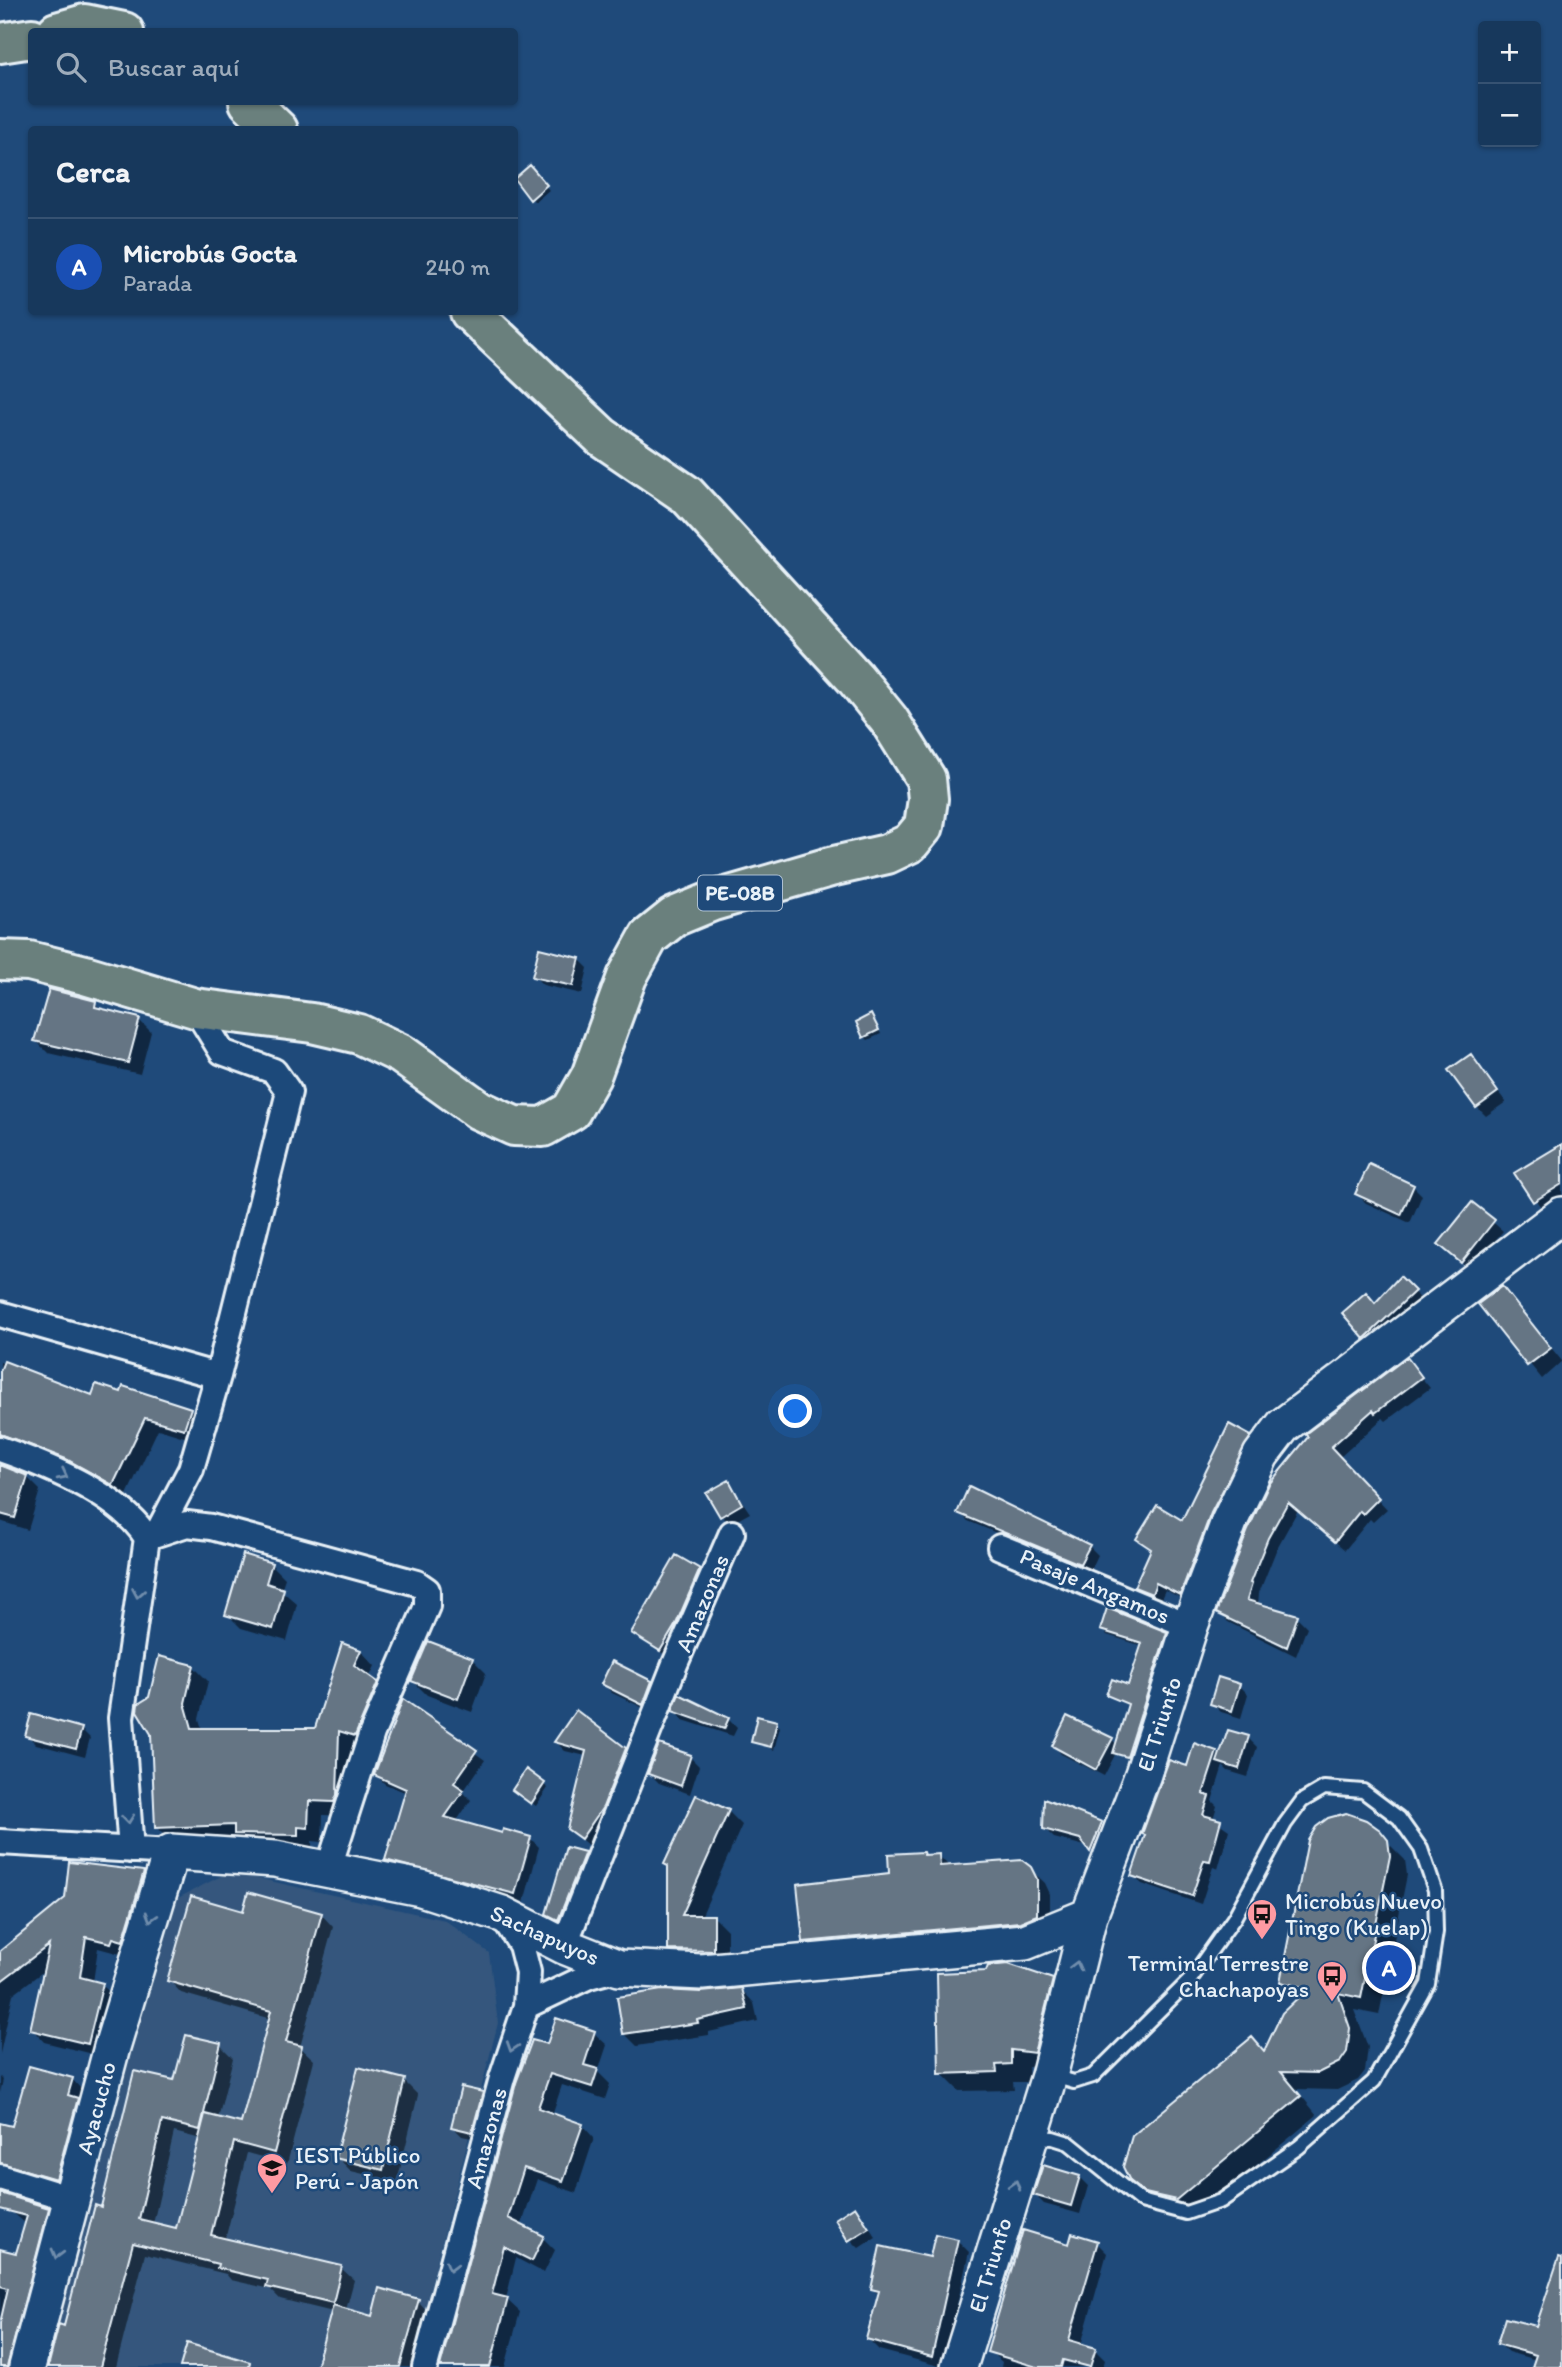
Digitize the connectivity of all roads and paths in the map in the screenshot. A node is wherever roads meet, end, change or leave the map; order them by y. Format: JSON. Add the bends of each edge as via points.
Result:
{"nodes":[{"id":1,"x":71,"y":28,"type":"edge"},
{"id":2,"x":104,"y":28,"type":"edge"},
{"id":3,"x":28,"y":39,"type":"edge"},
{"id":4,"x":0,"y":43,"type":"edge"},
{"id":5,"x":252,"y":105,"type":"edge"},
{"id":6,"x":274,"y":126,"type":"edge"},
{"id":7,"x":473,"y":315,"type":"edge"},
{"id":8,"x":0,"y":960,"type":"edge"},
{"id":9,"x":195,"y":1008,"type":"junction"},
{"id":10,"x":1562,"y":1215,"type":"edge"},
{"id":11,"x":0,"y":1314,"type":"edge"},
{"id":12,"x":218,"y":1376,"type":"junction"},
{"id":13,"x":0,"y":1449,"type":"edge"},
{"id":14,"x":149,"y":1532,"type":"junction"},
{"id":15,"x":732,"y":1533,"type":"dead end"},
{"id":16,"x":1000,"y":1547,"type":"dead end"},
{"id":17,"x":1190,"y":1626,"type":"junction"},
{"id":18,"x":0,"y":1842,"type":"edge"},
{"id":19,"x":131,"y":1850,"type":"junction"},
{"id":20,"x":171,"y":1852,"type":"junction"},
{"id":21,"x":329,"y":1867,"type":"junction"},
{"id":22,"x":502,"y":1914,"type":"junction"},
{"id":23,"x":1089,"y":1916,"type":"junction"},
{"id":24,"x":564,"y":1946,"type":"junction"},
{"id":25,"x":619,"y":1968,"type":"junction"},
{"id":26,"x":526,"y":2006,"type":"junction"},
{"id":27,"x":1049,"y":2076,"type":"junction"},
{"id":28,"x":1030,"y":2136,"type":"junction"},
{"id":29,"x":0,"y":2177,"type":"edge"},
{"id":30,"x":71,"y":2199,"type":"junction"},
{"id":31,"x":27,"y":2367,"type":"edge"},
{"id":32,"x":425,"y":2367,"type":"edge"},
{"id":33,"x":959,"y":2367,"type":"edge"}],
"edges":[{"from":1,"to":2,"type":"highway","via":[[85,24]]},
{"from":3,"to":4,"type":"highway"},
{"from":5,"to":6,"type":"highway"},
{"from":7,"to":9,"type":"highway","number":"PE-08B","via":[[602,438],[687,495],[855,678],[889,720],[926,779],[924,827],[910,843],[887,855],[830,867],[674,916],[649,936],[627,977],[591,1076],[572,1111],[543,1127],[513,1126],[480,1110],[401,1054],[359,1034],[312,1023]]},
{"from":8,"to":9,"type":"highway","number":"PE-08B","via":[[29,961]]},
{"from":9,"to":12,"type":"street","via":[[222,1052],[274,1071],[289,1092]]},
{"from":10,"to":17,"type":"main road","name":"El Triunfo","via":[[1283,1426],[1261,1455],[1228,1522]]},
{"from":11,"to":12,"type":"street"},
{"from":12,"to":14,"type":"street","via":[[191,1469]]},
{"from":13,"to":14,"type":"street","one_way":true,"via":[[84,1486]]},
{"from":14,"to":19,"type":"street","one_way":true,"via":[[121,1718]]},
{"from":14,"to":21,"type":"street","via":[[187,1524],[211,1527],[417,1583],[426,1590],[427,1606],[372,1733]]},
{"from":15,"to":24,"type":"street","name":"Amazonas"},
{"from":16,"to":17,"type":"street","name":"Pasaje Angamos"},
{"from":17,"to":23,"type":"main road","name":"El Triunfo","via":[[1143,1774]]},
{"from":18,"to":19,"type":"street","name":"Sachapuyos"},
{"from":19,"to":20,"type":"street","name":"Sachapuyos"},
{"from":20,"to":21,"type":"main road","name":"Sachapuyos"},
{"from":20,"to":30,"type":"main road","name":"Ayacucho","one_way":true},
{"from":21,"to":22,"type":"main road","name":"Sachapuyos","via":[[421,1888]]},
{"from":22,"to":24,"type":"main road","name":"Sachapuyos"},
{"from":22,"to":26,"type":"street","name":"Amazonas","via":[[521,1945],[528,1972]]},
{"from":23,"to":25,"type":"main road","name":"Sachapuyos","via":[[1025,1942],[702,1972]]},
{"from":27,"to":23,"type":"main road","name":"El Triunfo","one_way":true},
{"from":24,"to":25,"type":"main road","name":"Sachapuyos"},
{"from":25,"to":26,"type":"street","via":[[589,1976]]},
{"from":26,"to":32,"type":"street","name":"Amazonas","one_way":true,"via":[[502,2078]]},
{"from":27,"to":28,"type":"main road","name":"El Triunfo"},
{"from":27,"to":28,"type":"lane","via":[[1074,2082],[1093,2076],[1190,1980],[1234,1918],[1302,1801],[1324,1788],[1363,1791],[1399,1818],[1421,1849],[1435,1890],[1436,1932],[1428,1984],[1374,2081],[1299,2147],[1221,2201],[1186,2213],[1141,2201],[1069,2143]]},
{"from":33,"to":28,"type":"main road","name":"El Triunfo","one_way":true},
{"from":29,"to":30,"type":"street"},
{"from":30,"to":31,"type":"main road","name":"Ayacucho","one_way":true}]}
